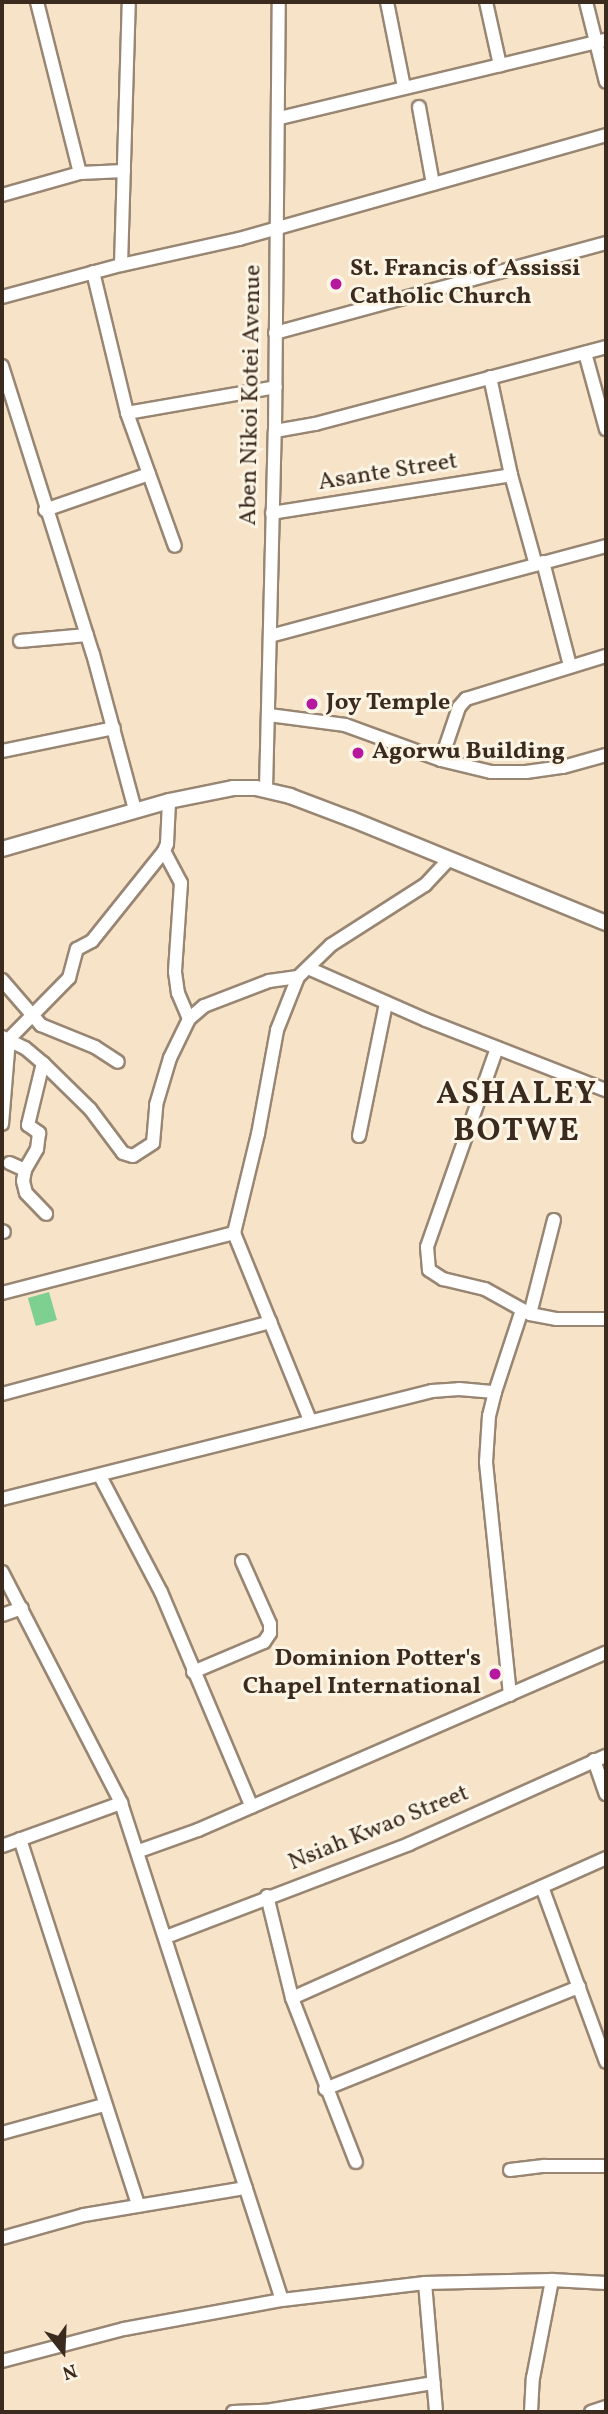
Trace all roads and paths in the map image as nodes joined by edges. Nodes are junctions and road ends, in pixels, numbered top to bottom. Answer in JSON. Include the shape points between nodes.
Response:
{"nodes":[{"id":1,"x":37,"y":2,"type":"edge"},
{"id":2,"x":129,"y":2,"type":"edge"},
{"id":3,"x":279,"y":2,"type":"edge"},
{"id":4,"x":387,"y":2,"type":"edge"},
{"id":5,"x":486,"y":2,"type":"edge"},
{"id":6,"x":586,"y":2,"type":"edge"},
{"id":7,"x":601,"y":41,"type":"edge"},
{"id":8,"x":500,"y":65,"type":"junction"},
{"id":9,"x":606,"y":82,"type":"edge"},
{"id":10,"x":404,"y":87,"type":"junction"},
{"id":11,"x":419,"y":107,"type":"dead end"},
{"id":12,"x":280,"y":118,"type":"junction"},
{"id":13,"x":606,"y":135,"type":"edge"},
{"id":14,"x":124,"y":171,"type":"junction"},
{"id":15,"x":80,"y":173,"type":"junction"},
{"id":16,"x":433,"y":184,"type":"junction"},
{"id":17,"x":2,"y":195,"type":"edge"},
{"id":18,"x":276,"y":228,"type":"junction"},
{"id":19,"x":606,"y":243,"type":"edge"},
{"id":20,"x":121,"y":265,"type":"junction"},
{"id":21,"x":93,"y":272,"type":"junction"},
{"id":22,"x":2,"y":297,"type":"edge"},
{"id":23,"x":275,"y":333,"type":"junction"},
{"id":24,"x":606,"y":347,"type":"edge"},
{"id":25,"x":585,"y":353,"type":"junction"},
{"id":26,"x":2,"y":366,"type":"edge"},
{"id":27,"x":490,"y":377,"type":"junction"},
{"id":28,"x":276,"y":387,"type":"junction"},
{"id":29,"x":7,"y":398,"type":"edge"},
{"id":30,"x":127,"y":414,"type":"junction"},
{"id":31,"x":606,"y":429,"type":"edge"},
{"id":32,"x":275,"y":431,"type":"junction"},
{"id":33,"x":149,"y":474,"type":"junction"},
{"id":34,"x":511,"y":475,"type":"junction"},
{"id":35,"x":45,"y":510,"type":"junction"},
{"id":36,"x":272,"y":513,"type":"junction"},
{"id":37,"x":175,"y":546,"type":"dead end"},
{"id":38,"x":606,"y":546,"type":"edge"},
{"id":39,"x":539,"y":564,"type":"junction"},
{"id":40,"x":87,"y":635,"type":"junction"},
{"id":41,"x":270,"y":636,"type":"junction"},
{"id":42,"x":20,"y":641,"type":"dead end"},
{"id":43,"x":606,"y":656,"type":"edge"},
{"id":44,"x":570,"y":666,"type":"junction"},
{"id":45,"x":269,"y":715,"type":"junction"},
{"id":46,"x":114,"y":729,"type":"junction"},
{"id":47,"x":2,"y":751,"type":"edge"},
{"id":48,"x":606,"y":755,"type":"edge"},
{"id":49,"x":441,"y":760,"type":"junction"},
{"id":50,"x":266,"y":789,"type":"junction"},
{"id":51,"x":169,"y":801,"type":"junction"},
{"id":52,"x":135,"y":810,"type":"junction"},
{"id":53,"x":2,"y":849,"type":"edge"},
{"id":54,"x":164,"y":851,"type":"junction"},
{"id":55,"x":449,"y":860,"type":"junction"},
{"id":56,"x":606,"y":923,"type":"edge"},
{"id":57,"x":303,"y":972,"type":"junction"},
{"id":58,"x":2,"y":980,"type":"edge"},
{"id":59,"x":386,"y":1003,"type":"junction"},
{"id":60,"x":31,"y":1014,"type":"junction"},
{"id":61,"x":189,"y":1019,"type":"junction"},
{"id":62,"x":5,"y":1038,"type":"edge"},
{"id":63,"x":497,"y":1048,"type":"junction"},
{"id":64,"x":118,"y":1062,"type":"dead end"},
{"id":65,"x":43,"y":1063,"type":"junction"},
{"id":66,"x":606,"y":1090,"type":"edge"},
{"id":67,"x":3,"y":1122,"type":"edge"},
{"id":68,"x":28,"y":1125,"type":"junction"},
{"id":69,"x":359,"y":1136,"type":"dead end"},
{"id":70,"x":9,"y":1163,"type":"dead end"},
{"id":71,"x":25,"y":1170,"type":"junction"},
{"id":72,"x":46,"y":1214,"type":"dead end"},
{"id":73,"x":554,"y":1220,"type":"dead end"},
{"id":74,"x":234,"y":1233,"type":"junction"},
{"id":75,"x":2,"y":1293,"type":"edge"},
{"id":76,"x":526,"y":1312,"type":"junction"},
{"id":77,"x":606,"y":1319,"type":"edge"},
{"id":78,"x":270,"y":1322,"type":"junction"},
{"id":79,"x":495,"y":1392,"type":"junction"},
{"id":80,"x":2,"y":1394,"type":"edge"},
{"id":81,"x":310,"y":1420,"type":"junction"},
{"id":82,"x":100,"y":1476,"type":"junction"},
{"id":83,"x":2,"y":1499,"type":"edge"},
{"id":84,"x":242,"y":1561,"type":"dead end"},
{"id":85,"x":2,"y":1572,"type":"edge"},
{"id":86,"x":22,"y":1608,"type":"junction"},
{"id":87,"x":2,"y":1615,"type":"edge"},
{"id":88,"x":606,"y":1653,"type":"edge"},
{"id":89,"x":193,"y":1672,"type":"junction"},
{"id":90,"x":510,"y":1695,"type":"junction"},
{"id":91,"x":600,"y":1758,"type":"edge"},
{"id":92,"x":606,"y":1794,"type":"edge"},
{"id":93,"x":121,"y":1803,"type":"junction"},
{"id":94,"x":251,"y":1807,"type":"junction"},
{"id":95,"x":20,"y":1839,"type":"junction"},
{"id":96,"x":2,"y":1846,"type":"edge"},
{"id":97,"x":139,"y":1851,"type":"junction"},
{"id":98,"x":606,"y":1858,"type":"edge"},
{"id":99,"x":541,"y":1887,"type":"junction"},
{"id":100,"x":267,"y":1896,"type":"junction"},
{"id":101,"x":166,"y":1937,"type":"junction"},
{"id":102,"x":579,"y":1987,"type":"junction"},
{"id":103,"x":292,"y":1998,"type":"junction"},
{"id":104,"x":606,"y":2062,"type":"edge"},
{"id":105,"x":325,"y":2089,"type":"junction"},
{"id":106,"x":104,"y":2105,"type":"junction"},
{"id":107,"x":2,"y":2133,"type":"edge"},
{"id":108,"x":356,"y":2162,"type":"dead end"},
{"id":109,"x":606,"y":2166,"type":"edge"},
{"id":110,"x":510,"y":2170,"type":"dead end"},
{"id":111,"x":246,"y":2188,"type":"junction"},
{"id":112,"x":138,"y":2205,"type":"junction"},
{"id":113,"x":2,"y":2238,"type":"edge"},
{"id":114,"x":552,"y":2280,"type":"junction"},
{"id":115,"x":425,"y":2283,"type":"junction"},
{"id":116,"x":606,"y":2283,"type":"edge"},
{"id":117,"x":282,"y":2300,"type":"junction"},
{"id":118,"x":2,"y":2361,"type":"edge"},
{"id":119,"x":433,"y":2383,"type":"junction"},
{"id":120,"x":606,"y":2407,"type":"edge"},
{"id":121,"x":236,"y":2412,"type":"edge"},
{"id":122,"x":436,"y":2412,"type":"edge"},
{"id":123,"x":531,"y":2412,"type":"edge"},
{"id":124,"x":591,"y":2412,"type":"edge"}],
"edges":[{"from":1,"to":15,"type":"street"},
{"from":2,"to":14,"type":"street"},
{"from":3,"to":12,"type":"street","name":"Aben Nikoi Kotei Avenue"},
{"from":4,"to":10,"type":"street"},
{"from":5,"to":8,"type":"street"},
{"from":6,"to":7,"type":"street"},
{"from":7,"to":8,"type":"street"},
{"from":7,"to":9,"type":"street"},
{"from":8,"to":10,"type":"street"},
{"from":10,"to":12,"type":"street"},
{"from":11,"to":16,"type":"street"},
{"from":12,"to":18,"type":"street","name":"Aben Nikoi Kotei Avenue"},
{"from":13,"to":16,"type":"street"},
{"from":14,"to":15,"type":"street"},
{"from":14,"to":20,"type":"street"},
{"from":15,"to":17,"type":"street"},
{"from":16,"to":18,"type":"street"},
{"from":18,"to":20,"type":"street"},
{"from":18,"to":23,"type":"street","name":"Aben Nikoi Kotei Avenue"},
{"from":19,"to":23,"type":"street"},
{"from":20,"to":21,"type":"street"},
{"from":21,"to":22,"type":"street"},
{"from":21,"to":30,"type":"street"},
{"from":23,"to":28,"type":"street","name":"Aben Nikoi Kotei Avenue"},
{"from":24,"to":25,"type":"street"},
{"from":25,"to":27,"type":"street"},
{"from":25,"to":31,"type":"street"},
{"from":26,"to":29,"type":"street"},
{"from":27,"to":32,"type":"street"},
{"from":27,"to":34,"type":"street"},
{"from":28,"to":30,"type":"street"},
{"from":28,"to":32,"type":"street","name":"Aben Nikoi Kotei Avenue"},
{"from":29,"to":35,"type":"street"},
{"from":30,"to":33,"type":"street"},
{"from":32,"to":36,"type":"street","name":"Aben Nikoi Kotei Avenue"},
{"from":33,"to":35,"type":"street"},
{"from":33,"to":37,"type":"street"},
{"from":34,"to":36,"type":"street","name":"Asante Street"},
{"from":34,"to":39,"type":"street"},
{"from":35,"to":40,"type":"street"},
{"from":36,"to":41,"type":"street","name":"Aben Nikoi Kotei Avenue"},
{"from":38,"to":39,"type":"street"},
{"from":39,"to":41,"type":"street"},
{"from":39,"to":44,"type":"street"},
{"from":40,"to":42,"type":"street"},
{"from":40,"to":46,"type":"street"},
{"from":41,"to":45,"type":"street","name":"Aben Nikoi Kotei Avenue"},
{"from":43,"to":44,"type":"street"},
{"from":44,"to":49,"type":"street","via":[[466,699]]},
{"from":45,"to":49,"type":"street","via":[[345,725]]},
{"from":45,"to":50,"type":"street","name":"Aben Nikoi Kotei Avenue"},
{"from":46,"to":47,"type":"street"},
{"from":46,"to":52,"type":"street"},
{"from":48,"to":49,"type":"street","via":[[563,768],[526,772],[491,772]]},
{"from":50,"to":51,"type":"main road","via":[[233,788]]},
{"from":50,"to":55,"type":"main road"},
{"from":51,"to":52,"type":"main road"},
{"from":51,"to":54,"type":"street"},
{"from":52,"to":53,"type":"main road"},
{"from":54,"to":60,"type":"street","via":[[92,941],[77,949],[69,978]]},
{"from":54,"to":61,"type":"street","via":[[181,883],[175,972]]},
{"from":55,"to":56,"type":"main road"},
{"from":55,"to":57,"type":"street","via":[[425,885],[331,945]]},
{"from":57,"to":59,"type":"street"},
{"from":57,"to":61,"type":"street","via":[[204,1006]]},
{"from":57,"to":74,"type":"street","via":[[277,1030]]},
{"from":58,"to":60,"type":"street"},
{"from":59,"to":63,"type":"street"},
{"from":59,"to":69,"type":"street"},
{"from":60,"to":62,"type":"street"},
{"from":60,"to":64,"type":"street","via":[[41,1025],[95,1047]]},
{"from":61,"to":65,"type":"street","via":[[170,1058],[156,1105],[153,1143],[134,1156],[123,1153],[90,1109]]},
{"from":62,"to":65,"type":"street"},
{"from":62,"to":67,"type":"street"},
{"from":63,"to":66,"type":"street"},
{"from":63,"to":76,"type":"street","via":[[426,1259],[429,1270],[443,1279],[485,1289]]},
{"from":65,"to":68,"type":"street"},
{"from":67,"to":68,"type":"street"},
{"from":68,"to":71,"type":"street","via":[[39,1133],[37,1149]]},
{"from":70,"to":71,"type":"street"},
{"from":71,"to":72,"type":"street","via":[[26,1193]]},
{"from":73,"to":76,"type":"street"},
{"from":74,"to":75,"type":"street"},
{"from":74,"to":78,"type":"street"},
{"from":76,"to":77,"type":"street","via":[[556,1320]]},
{"from":76,"to":79,"type":"street"},
{"from":78,"to":80,"type":"street"},
{"from":78,"to":81,"type":"street"},
{"from":79,"to":81,"type":"street","via":[[432,1391]]},
{"from":79,"to":90,"type":"street","via":[[486,1462]]},
{"from":81,"to":82,"type":"street"},
{"from":82,"to":83,"type":"street"},
{"from":82,"to":89,"type":"street","via":[[161,1592]]},
{"from":84,"to":89,"type":"street","via":[[270,1633],[264,1642]]},
{"from":85,"to":86,"type":"street"},
{"from":86,"to":87,"type":"street"},
{"from":86,"to":93,"type":"street"},
{"from":88,"to":90,"type":"street"},
{"from":89,"to":94,"type":"street"},
{"from":90,"to":94,"type":"street"},
{"from":91,"to":92,"type":"street"},
{"from":91,"to":100,"type":"street","name":"Nsiah Kwao Street","via":[[409,1843]]},
{"from":93,"to":95,"type":"street"},
{"from":93,"to":97,"type":"street"},
{"from":94,"to":97,"type":"street"},
{"from":95,"to":96,"type":"street"},
{"from":95,"to":106,"type":"street"},
{"from":97,"to":101,"type":"street"},
{"from":98,"to":99,"type":"street"},
{"from":99,"to":102,"type":"street"},
{"from":99,"to":103,"type":"street"},
{"from":100,"to":101,"type":"street","name":"Nsiah Kwao Street"},
{"from":100,"to":103,"type":"street"},
{"from":101,"to":111,"type":"street"},
{"from":102,"to":104,"type":"street"},
{"from":102,"to":105,"type":"street"},
{"from":103,"to":105,"type":"street"},
{"from":105,"to":108,"type":"street"},
{"from":106,"to":107,"type":"street"},
{"from":106,"to":112,"type":"street"},
{"from":109,"to":110,"type":"street"},
{"from":111,"to":112,"type":"street"},
{"from":111,"to":117,"type":"street"},
{"from":112,"to":113,"type":"street"},
{"from":114,"to":115,"type":"street"},
{"from":114,"to":116,"type":"street"},
{"from":114,"to":123,"type":"street"},
{"from":115,"to":117,"type":"street"},
{"from":115,"to":119,"type":"street"},
{"from":117,"to":118,"type":"street","via":[[124,2329]]},
{"from":119,"to":121,"type":"street"},
{"from":119,"to":122,"type":"street"},
{"from":120,"to":124,"type":"street"}]}
